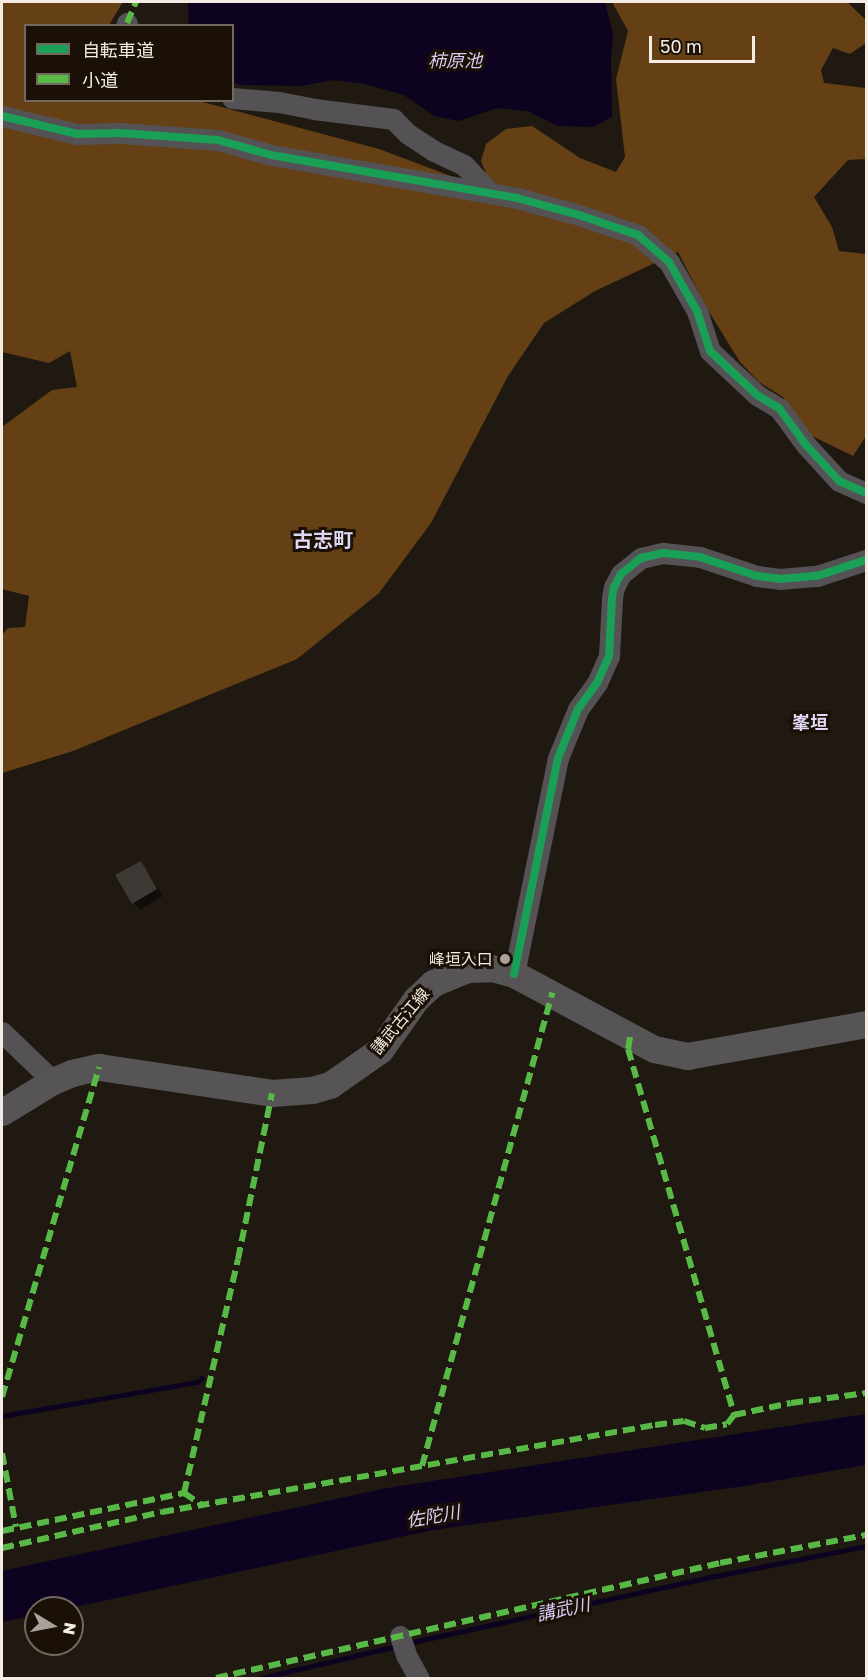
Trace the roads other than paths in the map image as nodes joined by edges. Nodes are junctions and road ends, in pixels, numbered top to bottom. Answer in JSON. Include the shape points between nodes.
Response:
{"nodes":[{"id":1,"x":234,"y":98,"type":"edge"},
{"id":2,"x":2,"y":116,"type":"edge"},
{"id":3,"x":490,"y":193,"type":"junction"},
{"id":4,"x":867,"y":493,"type":"edge"},
{"id":5,"x":867,"y":560,"type":"edge"},
{"id":6,"x":514,"y":974,"type":"junction"},
{"id":7,"x":867,"y":1024,"type":"edge"},
{"id":8,"x":2,"y":1032,"type":"edge"},
{"id":9,"x":54,"y":1081,"type":"junction"},
{"id":10,"x":2,"y":1112,"type":"edge"},
{"id":11,"x":402,"y":1644,"type":"dead end"},
{"id":12,"x":419,"y":1678,"type":"edge"}],
"edges":[{"from":1,"to":3,"type":"street","via":[[393,119],[408,134],[464,165]]},
{"from":2,"to":3,"type":"street","via":[[76,134],[218,140],[271,155]]},
{"from":3,"to":4,"type":"street","via":[[579,215],[638,235],[669,262],[697,311],[710,351],[757,395],[779,408],[839,481]]},
{"from":5,"to":6,"type":"street","via":[[817,576],[780,579],[757,576],[700,557],[663,553],[641,558],[621,574],[612,598],[609,656],[597,683],[578,709],[558,758]]},
{"from":6,"to":7,"type":"main road","name":"講武古江線","via":[[654,1049],[687,1056]]},
{"from":6,"to":9,"type":"main road","name":"講武古江線","via":[[492,968],[468,969],[433,983],[416,999],[380,1050],[341,1080],[312,1090],[272,1093],[99,1067]]},
{"from":8,"to":9,"type":"street"},
{"from":9,"to":10,"type":"main road","name":"講武古江線"},
{"from":11,"to":12,"type":"street"}]}
